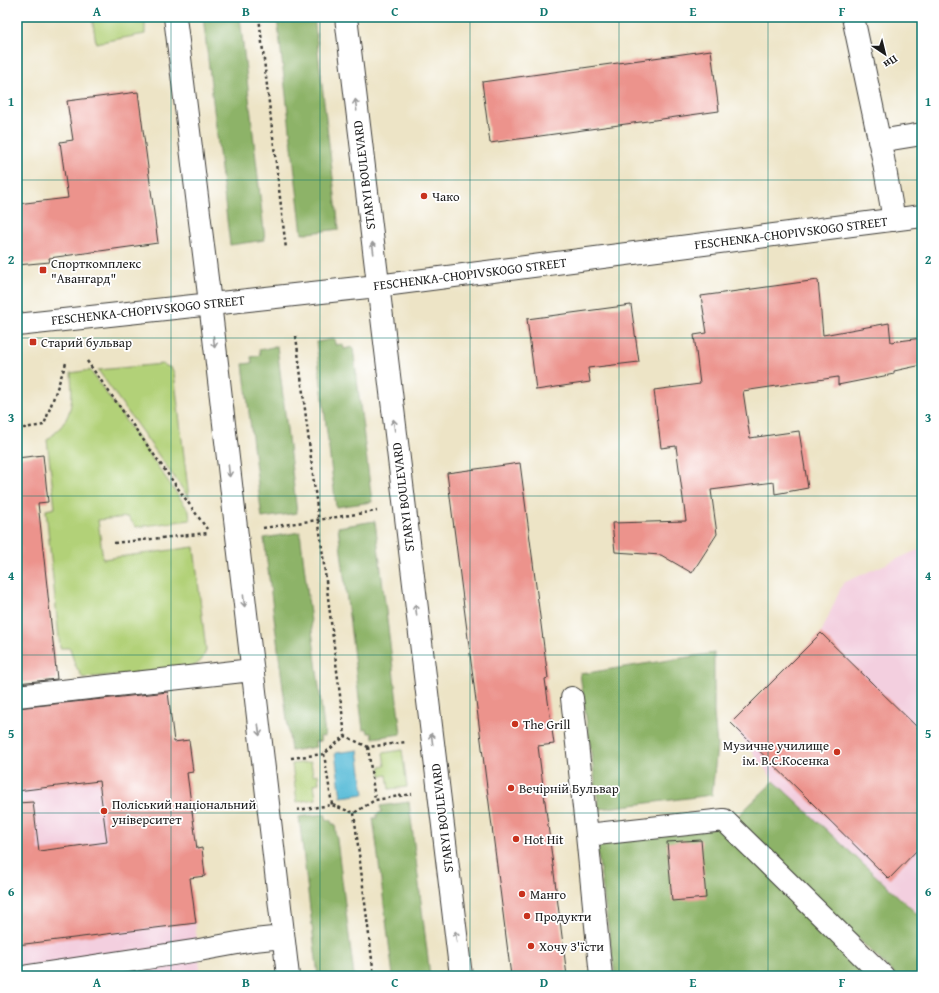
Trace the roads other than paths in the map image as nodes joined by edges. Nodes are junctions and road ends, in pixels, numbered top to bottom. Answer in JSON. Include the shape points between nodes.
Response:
{"nodes":[{"id":1,"x":175,"y":17,"type":"edge"},
{"id":2,"x":346,"y":17,"type":"edge"},
{"id":3,"x":853,"y":17,"type":"edge"},
{"id":4,"x":922,"y":134,"type":"edge"},
{"id":5,"x":879,"y":141,"type":"junction"},
{"id":6,"x":922,"y":216,"type":"edge"},
{"id":7,"x":894,"y":220,"type":"junction"},
{"id":8,"x":377,"y":286,"type":"junction"},
{"id":9,"x":210,"y":303,"type":"junction"},
{"id":10,"x":17,"y":325,"type":"edge"},
{"id":11,"x":252,"y":670,"type":"junction"},
{"id":12,"x":17,"y":696,"type":"edge"},
{"id":13,"x":572,"y":698,"type":"dead end"},
{"id":14,"x":587,"y":835,"type":"junction"},
{"id":15,"x":283,"y":937,"type":"junction"},
{"id":16,"x":28,"y":976,"type":"edge"},
{"id":17,"x":288,"y":976,"type":"edge"},
{"id":18,"x":461,"y":976,"type":"edge"},
{"id":19,"x":601,"y":976,"type":"edge"},
{"id":20,"x":883,"y":976,"type":"edge"}],
"edges":[{"from":1,"to":9,"type":"street"},
{"from":8,"to":2,"type":"street","name":"STARYI BOULEVARD","one_way":true},
{"from":3,"to":5,"type":"street"},
{"from":4,"to":5,"type":"street"},
{"from":5,"to":7,"type":"street"},
{"from":6,"to":7,"type":"street","name":"FESCHENKA-CHOPIVSKOGO STREET"},
{"from":7,"to":8,"type":"street","name":"FESCHENKA-CHOPIVSKOGO STREET"},
{"from":8,"to":9,"type":"street","name":"FESCHENKA-CHOPIVSKOGO STREET"},
{"from":18,"to":8,"type":"street","name":"STARYI BOULEVARD","one_way":true},
{"from":9,"to":10,"type":"street","name":"FESCHENKA-CHOPIVSKOGO STREET"},
{"from":9,"to":11,"type":"street","one_way":true},
{"from":11,"to":12,"type":"street"},
{"from":11,"to":15,"type":"street","one_way":true},
{"from":13,"to":14,"type":"street"},
{"from":14,"to":19,"type":"street"},
{"from":14,"to":20,"type":"street","via":[[724,820]]},
{"from":15,"to":16,"type":"street"},
{"from":15,"to":17,"type":"street"}]}
